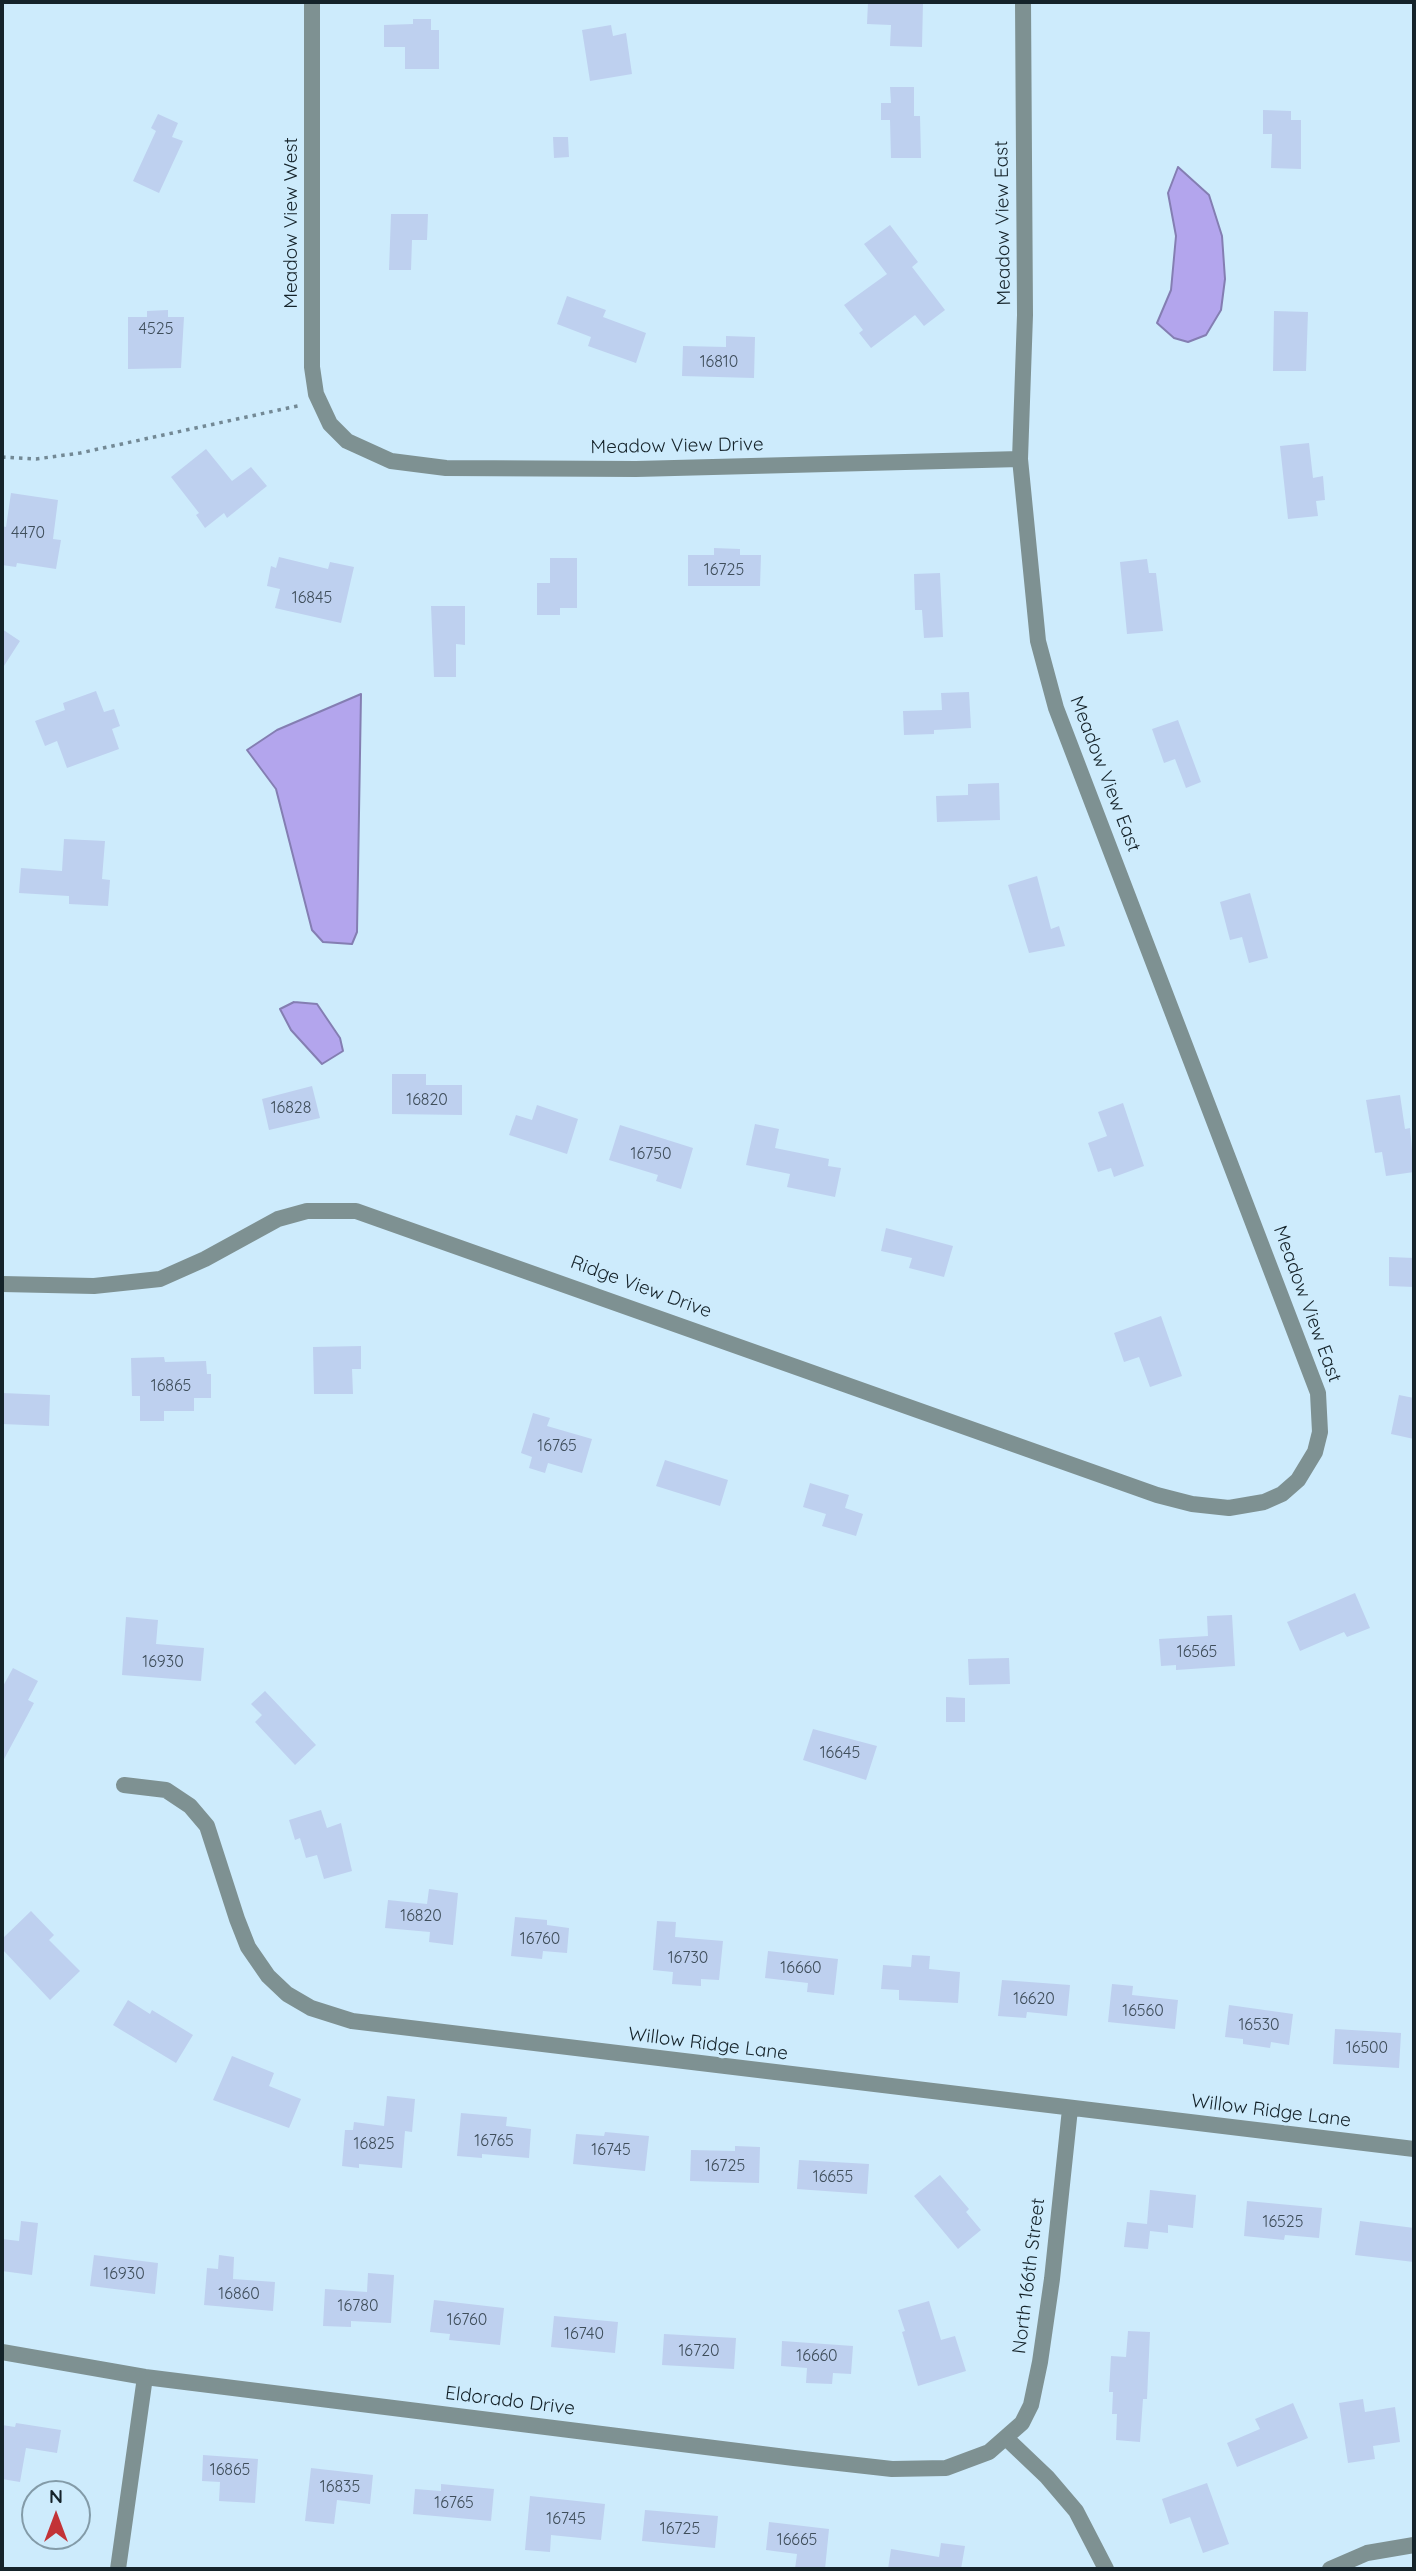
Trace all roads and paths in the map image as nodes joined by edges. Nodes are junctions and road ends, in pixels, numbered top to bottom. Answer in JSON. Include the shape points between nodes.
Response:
{"nodes":[{"id":1,"x":312,"y":2,"type":"edge"},
{"id":2,"x":1023,"y":2,"type":"edge"},
{"id":3,"x":320,"y":401,"type":"junction"},
{"id":4,"x":342,"y":436,"type":"joint"},
{"id":5,"x":2,"y":457,"type":"edge"},
{"id":6,"x":1020,"y":459,"type":"junction"},
{"id":7,"x":2,"y":1284,"type":"edge"},
{"id":8,"x":1264,"y":1502,"type":"joint"},
{"id":9,"x":124,"y":1785,"type":"dead end"},
{"id":10,"x":1070,"y":2109,"type":"junction"},
{"id":11,"x":1414,"y":2149,"type":"edge"},
{"id":12,"x":2,"y":2352,"type":"edge"},
{"id":13,"x":145,"y":2377,"type":"junction"},
{"id":14,"x":1006,"y":2438,"type":"junction"},
{"id":15,"x":1414,"y":2545,"type":"edge"},
{"id":16,"x":118,"y":2569,"type":"edge"},
{"id":17,"x":1106,"y":2569,"type":"edge"},
{"id":18,"x":1330,"y":2569,"type":"edge"}],
"edges":[{"from":1,"to":3,"type":"street","name":"Meadow View West","via":[[311,345]]},
{"from":2,"to":6,"type":"street","name":"Meadow View East","via":[[1025,316]]},
{"from":3,"to":4,"type":"street","name":"Meadow View West","via":[[330,424]]},
{"from":3,"to":5,"type":"path","via":[[80,453],[37,459]]},
{"from":4,"to":6,"type":"street","name":"Meadow View Drive","via":[[391,461],[446,468]]},
{"from":6,"to":8,"type":"street","name":"Meadow View East","via":[[1032,602],[1056,708],[1318,1392],[1320,1432],[1315,1452],[1298,1480]]},
{"from":7,"to":8,"type":"street","name":"Ridge View Drive","via":[[94,1286],[160,1279],[278,1220],[307,1211],[356,1210],[1157,1495],[1229,1508]]},
{"from":9,"to":10,"type":"street","name":"Willow Ridge Lane","via":[[166,1790],[190,1806],[207,1826],[248,1947],[268,1976],[311,2008],[392,2028]]},
{"from":10,"to":11,"type":"street","name":"Willow Ridge Lane"},
{"from":10,"to":14,"type":"street","name":"North 166th Street","via":[[1040,2362],[1031,2405],[1022,2423]]},
{"from":12,"to":13,"type":"street","name":"Eldorado Drive"},
{"from":13,"to":14,"type":"street","name":"Eldorado Drive","via":[[892,2469],[947,2468],[989,2452]]},
{"from":13,"to":16,"type":"street"},
{"from":14,"to":17,"type":"street","via":[[1076,2511]]},
{"from":15,"to":18,"type":"street","via":[[1367,2553]]}]}
